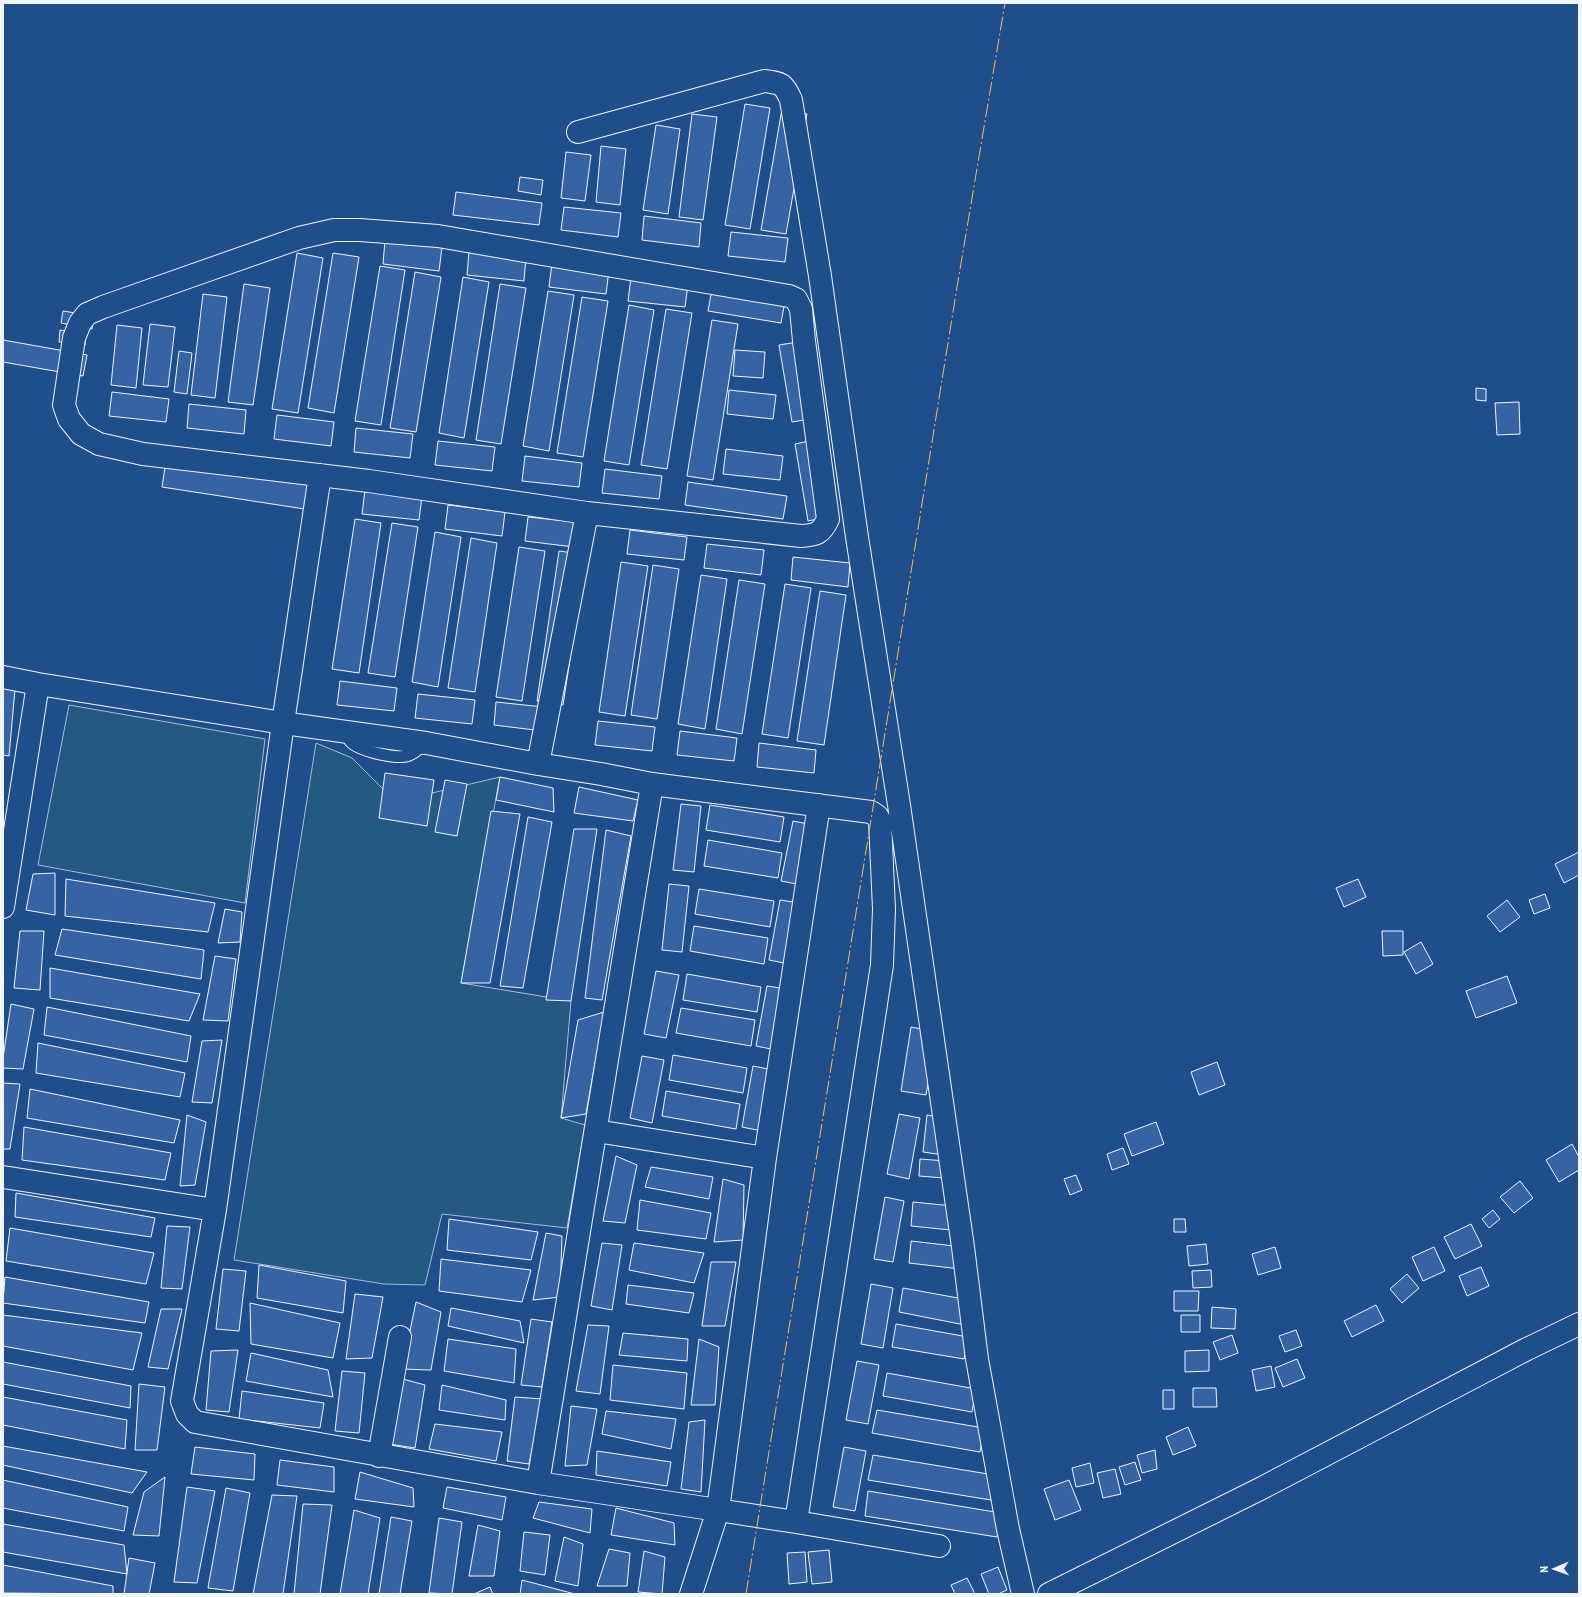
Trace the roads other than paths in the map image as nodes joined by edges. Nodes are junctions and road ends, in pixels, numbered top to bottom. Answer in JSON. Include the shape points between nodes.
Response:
{"nodes":[{"id":1,"x":578,"y":132,"type":"dead end"},
{"id":2,"x":320,"y":475,"type":"junction"},
{"id":3,"x":587,"y":513,"type":"junction"},
{"id":4,"x":3,"y":677,"type":"edge"},
{"id":5,"x":38,"y":684,"type":"junction"},
{"id":6,"x":283,"y":723,"type":"junction"},
{"id":7,"x":538,"y":764,"type":"junction"},
{"id":8,"x":652,"y":784,"type":"junction"},
{"id":9,"x":819,"y":805,"type":"junction"},
{"id":10,"x":3,"y":907,"type":"edge"},
{"id":11,"x":596,"y":1131,"type":"junction"},
{"id":12,"x":765,"y":1158,"type":"junction"},
{"id":13,"x":3,"y":1177,"type":"edge"},
{"id":14,"x":216,"y":1210,"type":"junction"},
{"id":15,"x":1579,"y":1324,"type":"edge"},
{"id":16,"x":400,"y":1337,"type":"dead end"},
{"id":17,"x":379,"y":1456,"type":"junction"},
{"id":18,"x":538,"y":1483,"type":"junction"},
{"id":19,"x":718,"y":1510,"type":"junction"},
{"id":20,"x":796,"y":1522,"type":"junction"},
{"id":21,"x":939,"y":1546,"type":"dead end"},
{"id":22,"x":692,"y":1594,"type":"edge"},
{"id":23,"x":1022,"y":1594,"type":"edge"},
{"id":24,"x":1049,"y":1594,"type":"edge"}],
"edges":[{"from":1,"to":23,"type":"street","via":[[764,81],[778,82],[785,87],[791,100],[820,276],[899,805],[977,1359]]},
{"from":2,"to":3,"type":"street"},
{"from":2,"to":3,"type":"street","via":[[143,454],[100,444],[81,434],[69,419],[64,405],[74,338],[80,323],[87,314],[103,307],[299,238],[334,230],[438,236],[796,299],[801,310],[828,519],[823,530],[814,535],[801,536]]},
{"from":2,"to":6,"type":"street"},
{"from":3,"to":7,"type":"street"},
{"from":4,"to":5,"type":"street"},
{"from":5,"to":6,"type":"street"},
{"from":5,"to":10,"type":"street"},
{"from":6,"to":7,"type":"street","via":[[426,743]]},
{"from":6,"to":14,"type":"street"},
{"from":7,"to":8,"type":"street"},
{"from":8,"to":9,"type":"street"},
{"from":8,"to":11,"type":"street"},
{"from":9,"to":12,"type":"street"},
{"from":9,"to":20,"type":"street","via":[[871,812],[877,816],[880,821],[884,909],[882,965]]},
{"from":11,"to":12,"type":"street"},
{"from":11,"to":18,"type":"street"},
{"from":12,"to":19,"type":"street"},
{"from":13,"to":14,"type":"street"},
{"from":14,"to":17,"type":"street","via":[[182,1401],[187,1414],[195,1422]]},
{"from":15,"to":24,"type":"street"},
{"from":16,"to":17,"type":"street"},
{"from":17,"to":18,"type":"street"},
{"from":18,"to":19,"type":"street"},
{"from":19,"to":20,"type":"street"},
{"from":19,"to":22,"type":"street"},
{"from":20,"to":21,"type":"street"}]}
